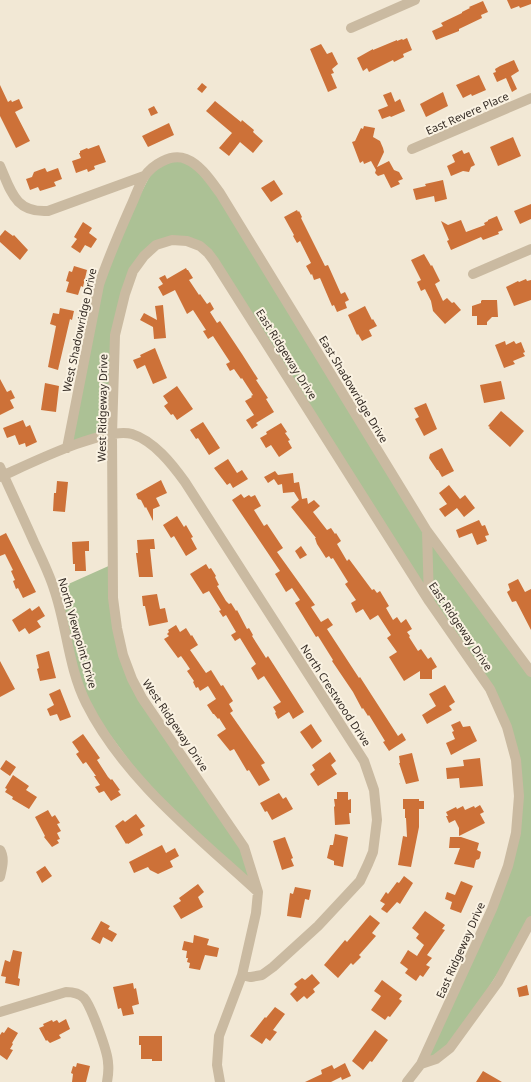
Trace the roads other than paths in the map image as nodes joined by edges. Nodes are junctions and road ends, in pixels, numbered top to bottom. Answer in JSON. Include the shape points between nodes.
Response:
{"nodes":[{"id":1,"x":415,"y":0,"type":"edge"},
{"id":2,"x":351,"y":28,"type":"dead end"},
{"id":3,"x":531,"y":98,"type":"edge"},
{"id":4,"x":412,"y":150,"type":"dead end"},
{"id":5,"x":0,"y":166,"type":"edge"},
{"id":6,"x":144,"y":176,"type":"junction"},
{"id":7,"x":172,"y":240,"type":"joint"},
{"id":8,"x":531,"y":248,"type":"edge"},
{"id":9,"x":473,"y":274,"type":"dead end"},
{"id":10,"x":112,"y":434,"type":"junction"},
{"id":11,"x":67,"y":448,"type":"junction"},
{"id":12,"x":1,"y":474,"type":"edge"},
{"id":13,"x":427,"y":531,"type":"junction"},
{"id":14,"x":429,"y":601,"type":"junction"},
{"id":15,"x":531,"y":672,"type":"edge"},
{"id":16,"x":0,"y":850,"type":"edge"},
{"id":17,"x":0,"y":877,"type":"edge"},
{"id":18,"x":258,"y":892,"type":"junction"},
{"id":19,"x":531,"y":921,"type":"edge"},
{"id":20,"x":242,"y":975,"type":"junction"},
{"id":21,"x":0,"y":1012,"type":"edge"},
{"id":22,"x":421,"y":1064,"type":"junction"},
{"id":23,"x":107,"y":1082,"type":"edge"},
{"id":24,"x":220,"y":1082,"type":"edge"},
{"id":25,"x":407,"y":1082,"type":"edge"}],
"edges":[{"from":1,"to":2,"type":"street"},
{"from":3,"to":4,"type":"street","name":"East Revere Place"},
{"from":5,"to":6,"type":"street","via":[[18,202],[26,209],[36,212],[48,211]]},
{"from":6,"to":11,"type":"street","name":"West Shadowridge Drive","via":[[99,284]]},
{"from":6,"to":13,"type":"street","name":"East Shadowridge Drive","via":[[169,158],[185,159],[197,166],[220,193]]},
{"from":7,"to":10,"type":"street","name":"West Ridgeway Drive","via":[[156,246],[144,256],[133,271],[125,294],[115,335]]},
{"from":7,"to":14,"type":"street","name":"East Ridgeway Drive","via":[[187,241],[200,246],[214,261]]},
{"from":8,"to":9,"type":"street"},
{"from":10,"to":11,"type":"street","name":"North Crestwood Drive"},
{"from":10,"to":18,"type":"street","name":"West Ridgeway Drive","via":[[113,598],[123,655],[142,698],[244,847]]},
{"from":10,"to":20,"type":"street","name":"North Crestwood Drive","via":[[130,434],[144,439],[179,473],[364,761],[374,790],[377,820],[373,852],[360,881],[318,926],[273,967],[262,975]]},
{"from":11,"to":12,"type":"street","name":"North Crestwood Drive"},
{"from":12,"to":18,"type":"street","name":"North Viewpoint Drive","via":[[49,574],[59,604],[75,674],[95,719],[120,755],[156,797]]},
{"from":13,"to":14,"type":"street"},
{"from":13,"to":15,"type":"street","name":"East Shadowridge Drive"},
{"from":14,"to":22,"type":"street","name":"East Ridgeway Drive","via":[[490,689],[507,727],[516,760],[519,796],[516,832],[508,866],[492,909]]},
{"from":16,"to":17,"type":"street","via":[[3,866]]},
{"from":18,"to":20,"type":"street","name":"West Ridgeway Drive","via":[[256,913]]},
{"from":19,"to":22,"type":"street","via":[[498,982],[450,1048],[436,1060]]},
{"from":20,"to":24,"type":"street","name":"West Ridgeway Drive","via":[[220,1036],[217,1065]]},
{"from":21,"to":23,"type":"street","via":[[66,992],[74,992],[84,998],[105,1049],[108,1063]]},
{"from":22,"to":25,"type":"street","name":"East Ridgeway Drive"}]}
